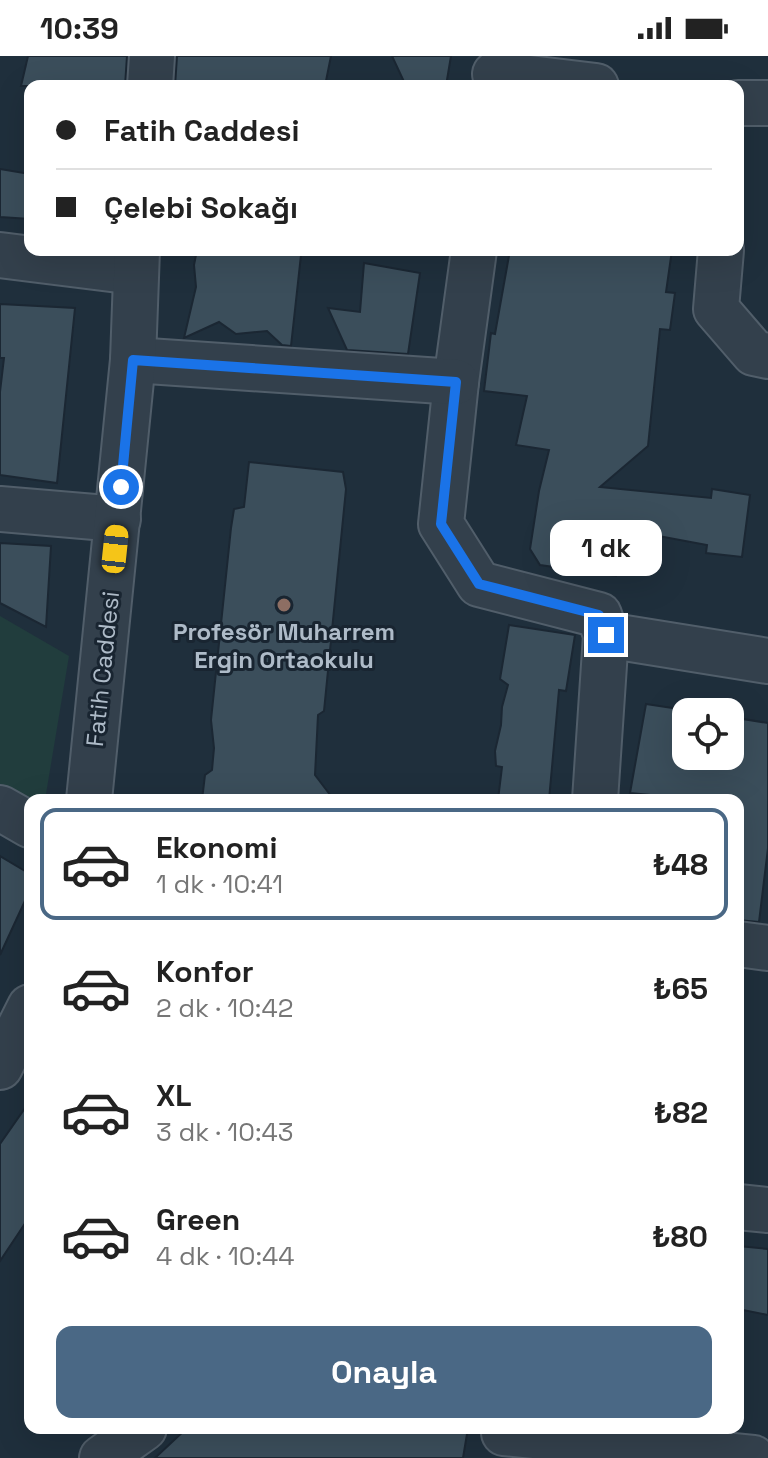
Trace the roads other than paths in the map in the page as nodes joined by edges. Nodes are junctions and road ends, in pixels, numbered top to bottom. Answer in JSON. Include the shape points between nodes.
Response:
{"nodes":[{"id":1,"x":152,"y":56,"type":"edge"},
{"id":2,"x":495,"y":72,"type":"edge"},
{"id":3,"x":150,"y":80,"type":"edge"},
{"id":4,"x":553,"y":80,"type":"edge"},
{"id":5,"x":744,"y":103,"type":"edge"},
{"id":6,"x":768,"y":103,"type":"edge"},
{"id":7,"x":0,"y":255,"type":"edge"},
{"id":8,"x":473,"y":256,"type":"edge"},
{"id":9,"x":720,"y":256,"type":"edge"},
{"id":10,"x":136,"y":261,"type":"edge"},
{"id":11,"x":768,"y":356,"type":"edge"},
{"id":12,"x":133,"y":360,"type":"junction"},
{"id":13,"x":456,"y":382,"type":"junction"},
{"id":14,"x":0,"y":509,"type":"edge"},
{"id":15,"x":118,"y":519,"type":"junction"},
{"id":16,"x":606,"y":635,"type":"junction"},
{"id":17,"x":768,"y":661,"type":"edge"},
{"id":18,"x":90,"y":794,"type":"edge"},
{"id":19,"x":595,"y":794,"type":"edge"},
{"id":20,"x":0,"y":808,"type":"edge"},
{"id":21,"x":24,"y":822,"type":"edge"},
{"id":22,"x":744,"y":945,"type":"edge"},
{"id":23,"x":768,"y":948,"type":"edge"},
{"id":24,"x":24,"y":1019,"type":"edge"},
{"id":25,"x":0,"y":1067,"type":"edge"},
{"id":26,"x":744,"y":1208,"type":"edge"},
{"id":27,"x":768,"y":1210,"type":"edge"},
{"id":28,"x":503,"y":1440,"type":"edge"},
{"id":29,"x":740,"y":1457,"type":"edge"}],
"edges":[{"from":1,"to":3,"type":"street"},
{"from":2,"to":4,"type":"street"},
{"from":5,"to":6,"type":"street"},
{"from":7,"to":10,"type":"street"},
{"from":8,"to":13,"type":"street"},
{"from":9,"to":11,"type":"street","via":[[716,309],[754,353]]},
{"from":10,"to":12,"type":"street","name":"Fatih Caddesi"},
{"from":12,"to":13,"type":"street"},
{"from":12,"to":15,"type":"street","name":"Fatih Caddesi"},
{"from":13,"to":16,"type":"street","via":[[441,524],[479,584],[599,615]]},
{"from":14,"to":15,"type":"street"},
{"from":15,"to":18,"type":"street","name":"Fatih Caddesi"},
{"from":16,"to":17,"type":"street"},
{"from":16,"to":19,"type":"street"},
{"from":20,"to":21,"type":"street"},
{"from":22,"to":23,"type":"street"},
{"from":24,"to":25,"type":"street"},
{"from":26,"to":27,"type":"street"},
{"from":28,"to":29,"type":"street"}]}
